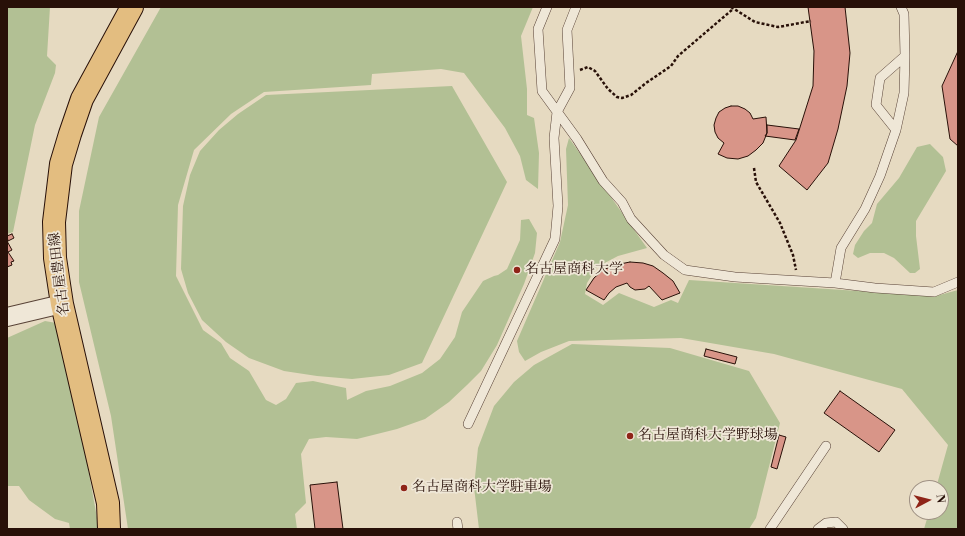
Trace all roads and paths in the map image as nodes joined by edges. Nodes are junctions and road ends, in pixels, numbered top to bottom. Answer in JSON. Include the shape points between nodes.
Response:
{"nodes":[{"id":1,"x":132,"y":7,"type":"edge"},
{"id":2,"x":547,"y":7,"type":"edge"},
{"id":3,"x":576,"y":7,"type":"edge"},
{"id":4,"x":901,"y":7,"type":"edge"},
{"id":5,"x":732,"y":8,"type":"edge"},
{"id":6,"x":811,"y":21,"type":"dead end"},
{"id":7,"x":905,"y":56,"type":"junction"},
{"id":8,"x":569,"y":73,"type":"junction"},
{"id":9,"x":557,"y":112,"type":"junction"},
{"id":10,"x":896,"y":130,"type":"junction"},
{"id":11,"x":754,"y":168,"type":"dead end"},
{"id":12,"x":797,"y":281,"type":"junction"},
{"id":13,"x":958,"y":282,"type":"edge"},
{"id":14,"x":835,"y":283,"type":"junction"},
{"id":15,"x":62,"y":304,"type":"junction"},
{"id":16,"x":7,"y":317,"type":"edge"},
{"id":17,"x":468,"y":424,"type":"dead end"},
{"id":18,"x":826,"y":446,"type":"dead end"},
{"id":19,"x":109,"y":529,"type":"edge"},
{"id":20,"x":770,"y":529,"type":"edge"},
{"id":21,"x":818,"y":529,"type":"edge"},
{"id":22,"x":843,"y":529,"type":"edge"}],
"edges":[{"from":1,"to":15,"type":"main road","name":"名古屋豊田線","via":[[82,99],[61,164],[54,222],[55,258]]},
{"from":2,"to":9,"type":"lane","via":[[538,29],[542,91]]},
{"from":3,"to":8,"type":"lane","via":[[567,30]]},
{"from":4,"to":7,"type":"lane","via":[[904,14]]},
{"from":5,"to":6,"type":"path","via":[[755,22],[778,27]]},
{"from":5,"to":8,"type":"path","via":[[678,56],[671,66],[631,95],[618,97],[608,89],[595,71],[588,67]]},
{"from":7,"to":10,"type":"lane","via":[[904,93]]},
{"from":7,"to":10,"type":"lane","via":[[880,78],[876,105]]},
{"from":8,"to":9,"type":"lane","via":[[570,88]]},
{"from":9,"to":12,"type":"lane","via":[[603,181],[622,202],[631,219],[664,255],[685,270],[735,277]]},
{"from":9,"to":17,"type":"lane","via":[[554,138],[558,206],[555,239]]},
{"from":10,"to":14,"type":"lane","via":[[865,209],[840,248]]},
{"from":11,"to":12,"type":"path","via":[[756,182],[780,223],[794,255]]},
{"from":12,"to":14,"type":"lane"},
{"from":13,"to":14,"type":"lane","via":[[934,292]]},
{"from":15,"to":16,"type":"street"},
{"from":15,"to":19,"type":"main road","name":"名古屋豊田線","via":[[108,503]]},
{"from":18,"to":20,"type":"lane"},
{"from":21,"to":22,"type":"lane","via":[[826,523],[836,522]]}]}
